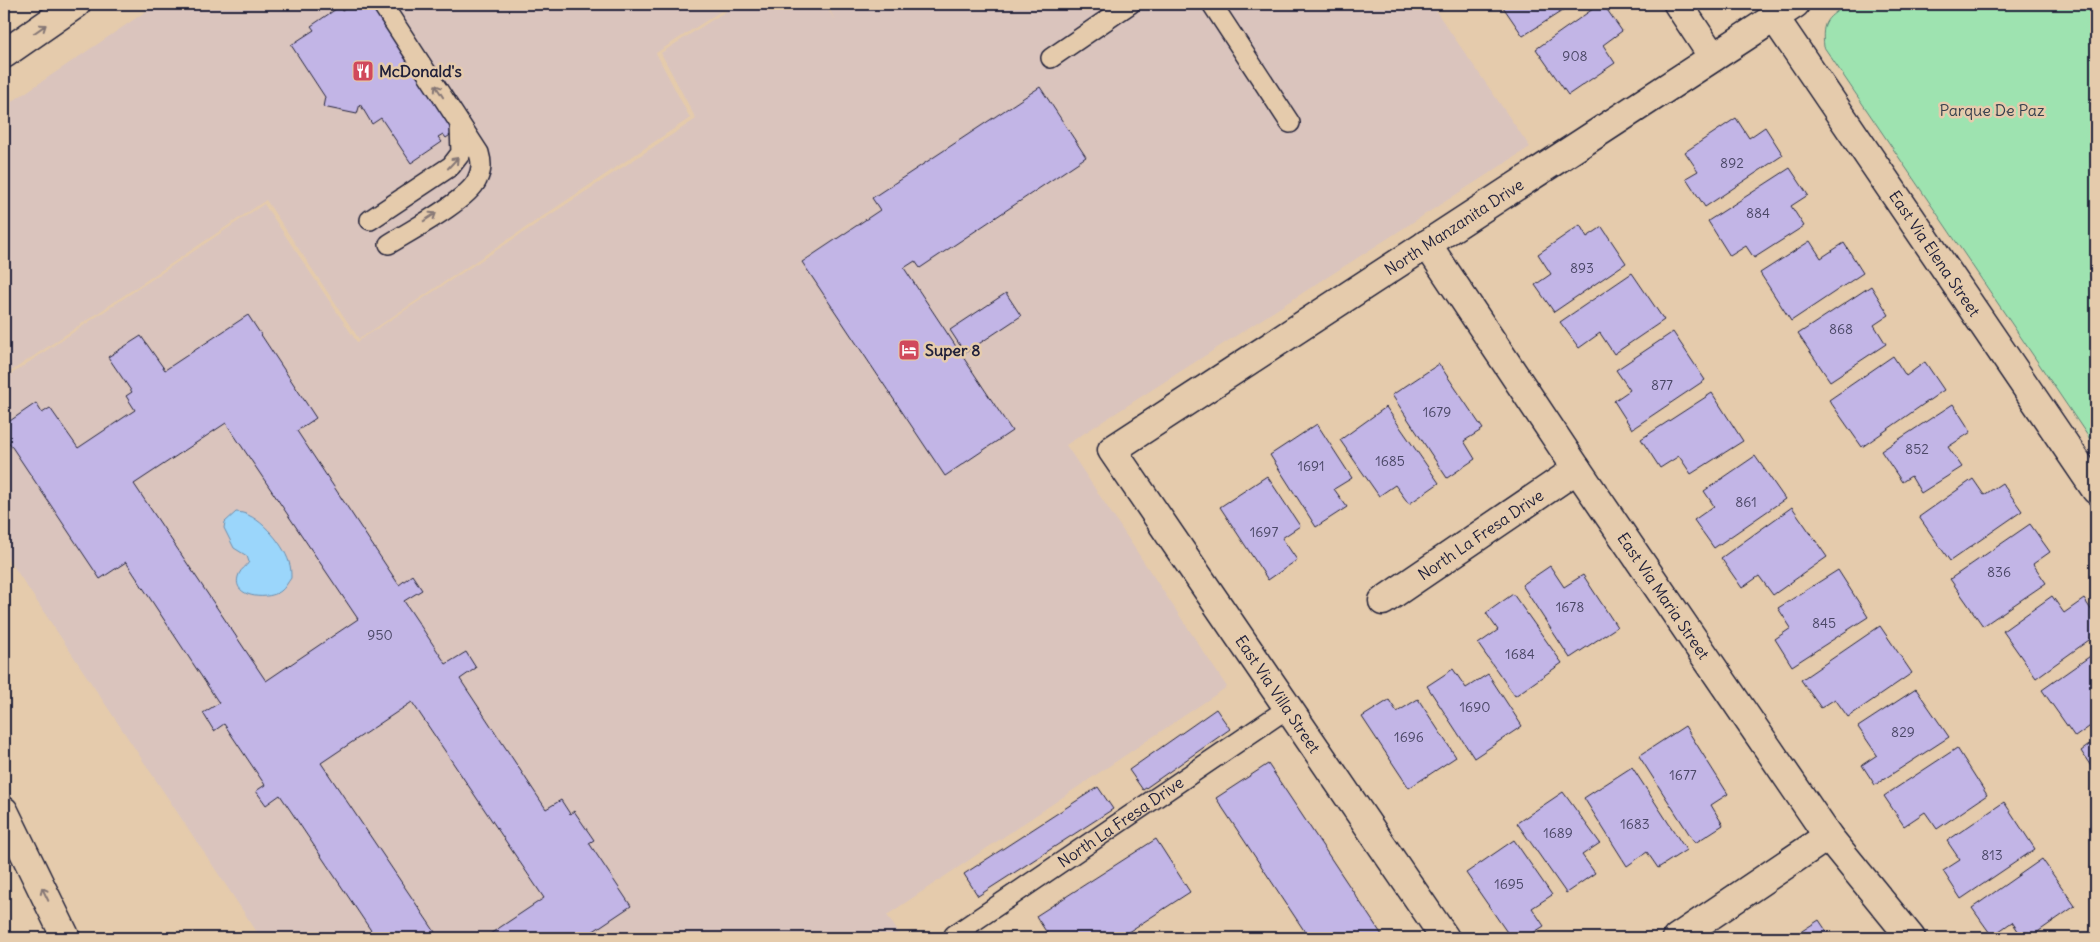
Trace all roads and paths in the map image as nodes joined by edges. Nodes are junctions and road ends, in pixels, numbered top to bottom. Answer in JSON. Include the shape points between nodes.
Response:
{"nodes":[{"id":1,"x":76,"y":4,"type":"edge"},
{"id":2,"x":382,"y":4,"type":"edge"},
{"id":3,"x":1130,"y":4,"type":"edge"},
{"id":4,"x":1212,"y":4,"type":"edge"},
{"id":5,"x":1678,"y":4,"type":"edge"},
{"id":6,"x":1784,"y":10,"type":"edge"},
{"id":7,"x":4,"y":54,"type":"edge"},
{"id":8,"x":1713,"y":57,"type":"junction"},
{"id":9,"x":1050,"y":58,"type":"dead end"},
{"id":10,"x":459,"y":122,"type":"junction"},
{"id":11,"x":1290,"y":123,"type":"dead end"},
{"id":12,"x":370,"y":220,"type":"dead end"},
{"id":13,"x":389,"y":244,"type":"dead end"},
{"id":14,"x":1427,"y":244,"type":"junction"},
{"id":15,"x":1112,"y":450,"type":"joint"},
{"id":16,"x":1577,"y":469,"type":"junction"},
{"id":17,"x":2096,"y":490,"type":"edge"},
{"id":18,"x":1383,"y":601,"type":"dead end"},
{"id":19,"x":1288,"y":708,"type":"junction"},
{"id":20,"x":4,"y":811,"type":"edge"},
{"id":21,"x":1828,"y":836,"type":"junction"},
{"id":22,"x":955,"y":937,"type":"edge"},
{"id":23,"x":66,"y":938,"type":"edge"},
{"id":24,"x":1445,"y":938,"type":"edge"},
{"id":25,"x":1677,"y":938,"type":"edge"},
{"id":26,"x":1910,"y":938,"type":"edge"}],
"edges":[{"from":7,"to":1,"type":"main road","one_way":true},
{"from":10,"to":2,"type":"lane","one_way":true},
{"from":3,"to":9,"type":"lane"},
{"from":4,"to":11,"type":"lane"},
{"from":5,"to":8,"type":"main road"},
{"from":6,"to":8,"type":"main road","name":"North Manzanita Drive"},
{"from":6,"to":17,"type":"main road","name":"East Via Elena Street"},
{"from":8,"to":14,"type":"main road","name":"North Manzanita Drive"},
{"from":12,"to":10,"type":"lane","one_way":true,"via":[[451,166],[461,153]]},
{"from":13,"to":10,"type":"lane","one_way":true,"via":[[465,195],[477,181],[482,165],[479,153]]},
{"from":14,"to":15,"type":"main road","name":"North Manzanita Drive"},
{"from":14,"to":16,"type":"main road","name":"East Via Maria Street"},
{"from":15,"to":19,"type":"main road","name":"East Via Villa Street"},
{"from":16,"to":18,"type":"main road","name":"North La Fresa Drive"},
{"from":16,"to":21,"type":"main road","name":"East Via Maria Street"},
{"from":19,"to":22,"type":"lane","name":"North La Fresa Drive"},
{"from":19,"to":24,"type":"main road","name":"East Via Villa Street"},
{"from":23,"to":20,"type":"main road","one_way":true},
{"from":21,"to":25,"type":"main road"},
{"from":21,"to":26,"type":"main road","name":"East Via Maria Street"}]}
